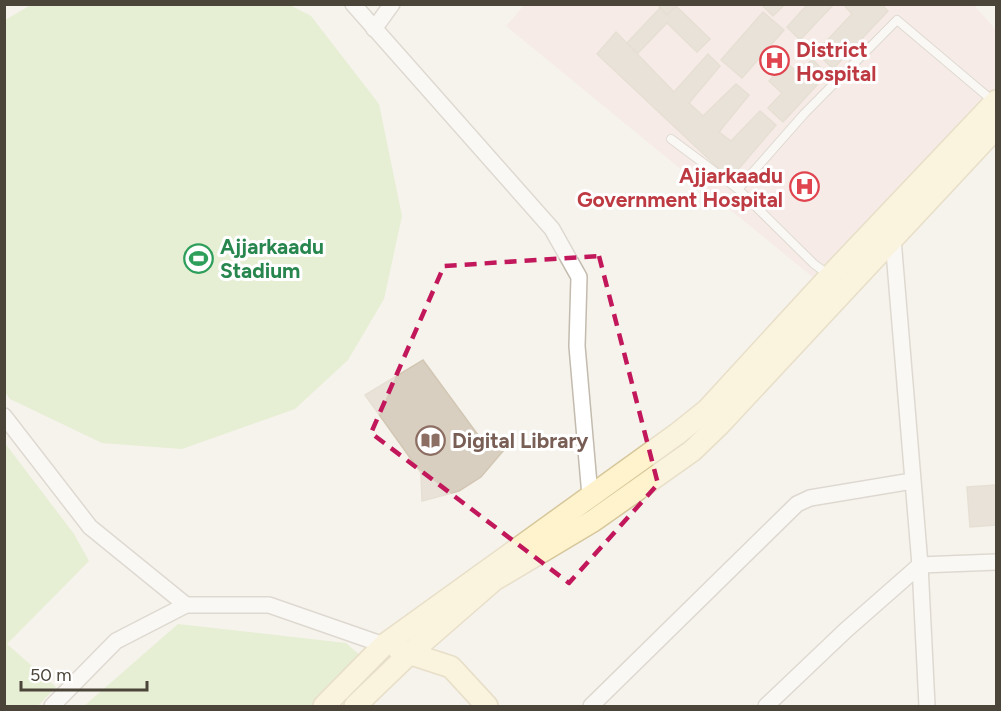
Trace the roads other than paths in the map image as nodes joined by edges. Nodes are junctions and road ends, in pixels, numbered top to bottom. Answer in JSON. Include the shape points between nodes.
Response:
{"nodes":[{"id":1,"x":353,"y":4,"type":"edge"},
{"id":2,"x":392,"y":4,"type":"edge"},
{"id":3,"x":374,"y":29,"type":"junction"},
{"id":4,"x":996,"y":101,"type":"edge"},
{"id":5,"x":996,"y":128,"type":"edge"},
{"id":6,"x":671,"y":138,"type":"dead end"},
{"id":7,"x":738,"y":189,"type":"junction"},
{"id":8,"x":887,"y":231,"type":"junction"},
{"id":9,"x":830,"y":276,"type":"junction"},
{"id":10,"x":4,"y":416,"type":"edge"},
{"id":11,"x":912,"y":481,"type":"junction"},
{"id":12,"x":590,"y":496,"type":"junction"},
{"id":13,"x":996,"y":562,"type":"edge"},
{"id":14,"x":920,"y":565,"type":"junction"},
{"id":15,"x":186,"y":605,"type":"junction"},
{"id":16,"x":384,"y":645,"type":"junction"},
{"id":17,"x":409,"y":654,"type":"junction"},
{"id":18,"x":52,"y":706,"type":"edge"},
{"id":19,"x":324,"y":706,"type":"edge"},
{"id":20,"x":355,"y":706,"type":"edge"},
{"id":21,"x":487,"y":706,"type":"edge"},
{"id":22,"x":591,"y":706,"type":"edge"},
{"id":23,"x":766,"y":706,"type":"edge"},
{"id":24,"x":927,"y":706,"type":"edge"}],
"edges":[{"from":1,"to":3,"type":"street"},
{"from":2,"to":3,"type":"street"},
{"from":3,"to":12,"type":"street","via":[[552,229],[579,277],[577,346]]},
{"from":4,"to":7,"type":"lane","via":[[897,21],[804,114]]},
{"from":4,"to":8,"type":"main road"},
{"from":5,"to":8,"type":"main road"},
{"from":6,"to":7,"type":"lane"},
{"from":7,"to":9,"type":"lane"},
{"from":8,"to":9,"type":"main road"},
{"from":8,"to":11,"type":"street"},
{"from":8,"to":17,"type":"main road","via":[[720,425],[692,451],[593,521],[494,580]]},
{"from":9,"to":12,"type":"main road","via":[[707,410]]},
{"from":10,"to":15,"type":"street","via":[[90,527]]},
{"from":11,"to":14,"type":"street"},
{"from":11,"to":22,"type":"street","via":[[810,498],[798,504]]},
{"from":12,"to":16,"type":"main road"},
{"from":13,"to":14,"type":"street"},
{"from":14,"to":23,"type":"street"},
{"from":14,"to":24,"type":"street"},
{"from":15,"to":16,"type":"street","via":[[269,605]]},
{"from":15,"to":18,"type":"street","via":[[117,641]]},
{"from":16,"to":17,"type":"main road"},
{"from":16,"to":19,"type":"main road"},
{"from":17,"to":20,"type":"main road"},
{"from":17,"to":21,"type":"main road","via":[[451,666]]}]}
